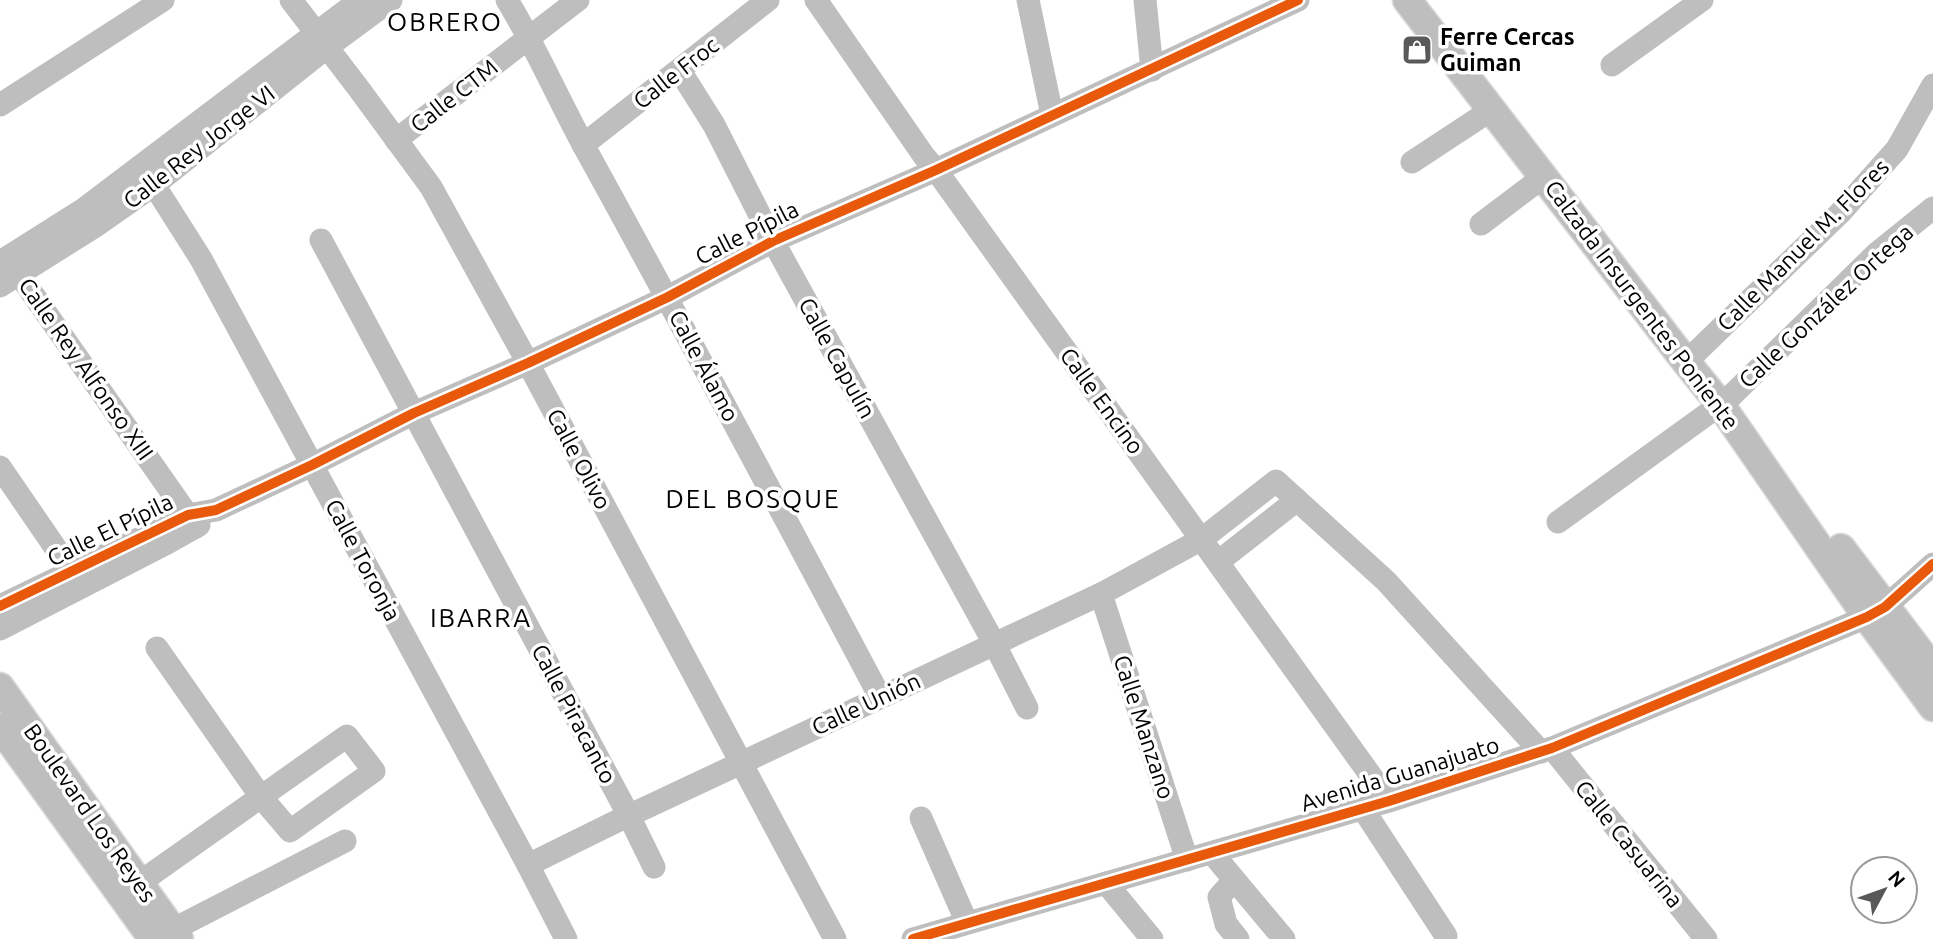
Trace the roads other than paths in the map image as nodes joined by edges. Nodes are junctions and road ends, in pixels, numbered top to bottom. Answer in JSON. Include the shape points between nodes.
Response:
{"nodes":[{"id":1,"x":163,"y":0,"type":"edge"},
{"id":2,"x":291,"y":0,"type":"edge"},
{"id":3,"x":360,"y":0,"type":"edge"},
{"id":4,"x":391,"y":0,"type":"edge"},
{"id":5,"x":507,"y":0,"type":"edge"},
{"id":6,"x":578,"y":0,"type":"edge"},
{"id":7,"x":768,"y":0,"type":"edge"},
{"id":8,"x":816,"y":0,"type":"edge"},
{"id":9,"x":1028,"y":0,"type":"edge"},
{"id":10,"x":1145,"y":0,"type":"edge"},
{"id":11,"x":1298,"y":0,"type":"edge"},
{"id":12,"x":1407,"y":0,"type":"edge"},
{"id":13,"x":1426,"y":0,"type":"edge"},
{"id":14,"x":1702,"y":0,"type":"edge"},
{"id":15,"x":1443,"y":34,"type":"junction"},
{"id":16,"x":529,"y":37,"type":"junction"},
{"id":17,"x":321,"y":41,"type":"junction"},
{"id":18,"x":1612,"y":65,"type":"dead end"},
{"id":19,"x":1152,"y":70,"type":"junction"},
{"id":20,"x":680,"y":71,"type":"junction"},
{"id":21,"x":1933,"y":85,"type":"edge"},
{"id":22,"x":0,"y":105,"type":"edge"},
{"id":23,"x":1491,"y":110,"type":"junction"},
{"id":24,"x":1052,"y":115,"type":"junction"},
{"id":25,"x":396,"y":140,"type":"junction"},
{"id":26,"x":583,"y":145,"type":"junction"},
{"id":27,"x":1412,"y":162,"type":"dead end"},
{"id":28,"x":936,"y":170,"type":"junction"},
{"id":29,"x":1544,"y":177,"type":"junction"},
{"id":30,"x":153,"y":185,"type":"junction"},
{"id":31,"x":1933,"y":208,"type":"edge"},
{"id":32,"x":1481,"y":224,"type":"dead end"},
{"id":33,"x":321,"y":240,"type":"dead end"},
{"id":34,"x":773,"y":241,"type":"junction"},
{"id":35,"x":5,"y":265,"type":"edge"},
{"id":36,"x":668,"y":298,"type":"junction"},
{"id":37,"x":1690,"y":357,"type":"junction"},
{"id":38,"x":528,"y":363,"type":"junction"},
{"id":39,"x":1724,"y":401,"type":"junction"},
{"id":40,"x":414,"y":414,"type":"junction"},
{"id":41,"x":312,"y":465,"type":"junction"},
{"id":42,"x":0,"y":467,"type":"edge"},
{"id":43,"x":1297,"y":500,"type":"junction"},
{"id":44,"x":216,"y":510,"type":"joint"},
{"id":45,"x":192,"y":521,"type":"junction"},
{"id":46,"x":1558,"y":522,"type":"dead end"},
{"id":47,"x":1202,"y":539,"type":"junction"},
{"id":48,"x":1218,"y":562,"type":"junction"},
{"id":49,"x":1933,"y":564,"type":"edge"},
{"id":50,"x":72,"y":572,"type":"junction"},
{"id":51,"x":1101,"y":594,"type":"junction"},
{"id":52,"x":0,"y":606,"type":"edge"},
{"id":53,"x":1876,"y":612,"type":"junction"},
{"id":54,"x":0,"y":628,"type":"edge"},
{"id":55,"x":995,"y":645,"type":"junction"},
{"id":56,"x":157,"y":648,"type":"dead end"},
{"id":57,"x":1933,"y":669,"type":"edge"},
{"id":58,"x":0,"y":687,"type":"edge"},
{"id":59,"x":880,"y":697,"type":"junction"},
{"id":60,"x":1933,"y":706,"type":"edge"},
{"id":61,"x":1027,"y":708,"type":"dead end"},
{"id":62,"x":0,"y":727,"type":"edge"},
{"id":63,"x":1547,"y":750,"type":"junction"},
{"id":64,"x":740,"y":763,"type":"junction"},
{"id":65,"x":261,"y":796,"type":"junction"},
{"id":66,"x":1389,"y":801,"type":"junction"},
{"id":67,"x":1363,"y":809,"type":"junction"},
{"id":68,"x":629,"y":816,"type":"junction"},
{"id":69,"x":921,"y":818,"type":"dead end"},
{"id":70,"x":345,"y":841,"type":"dead end"},
{"id":71,"x":104,"y":851,"type":"junction"},
{"id":72,"x":1212,"y":853,"type":"junction"},
{"id":73,"x":1187,"y":860,"type":"junction"},
{"id":74,"x":528,"y":865,"type":"junction"},
{"id":75,"x":654,"y":867,"type":"dead end"},
{"id":76,"x":1234,"y":880,"type":"junction"},
{"id":77,"x":139,"y":883,"type":"junction"},
{"id":78,"x":1106,"y":883,"type":"junction"},
{"id":79,"x":967,"y":923,"type":"junction"},
{"id":80,"x":947,"y":934,"type":"edge"},
{"id":81,"x":168,"y":936,"type":"edge"},
{"id":82,"x":1446,"y":936,"type":"dead end"},
{"id":83,"x":566,"y":939,"type":"edge"},
{"id":84,"x":835,"y":939,"type":"edge"},
{"id":85,"x":913,"y":939,"type":"edge"},
{"id":86,"x":1152,"y":939,"type":"edge"},
{"id":87,"x":1238,"y":939,"type":"edge"},
{"id":88,"x":1284,"y":939,"type":"edge"},
{"id":89,"x":1706,"y":939,"type":"edge"}],
"edges":[{"from":1,"to":22,"type":"street"},
{"from":2,"to":17,"type":"street","name":"Calle Olivo"},
{"from":3,"to":17,"type":"street","name":"Calle Rey Jorge VI"},
{"from":4,"to":17,"type":"street","name":"Calle Rey Jorge VI"},
{"from":5,"to":16,"type":"street","name":"Calle Álamo"},
{"from":6,"to":16,"type":"street","name":"Calle CTM"},
{"from":7,"to":20,"type":"street","name":"Calle Froc"},
{"from":8,"to":28,"type":"street","name":"Calle Encino"},
{"from":9,"to":24,"type":"street"},
{"from":10,"to":19,"type":"street"},
{"from":11,"to":19,"type":"street","name":"Calle Pípila"},
{"from":12,"to":15,"type":"main road","name":"Calzada Insurgentes Poniente"},
{"from":13,"to":15,"type":"main road","name":"Calzada Insurgentes Poniente"},
{"from":14,"to":18,"type":"street"},
{"from":15,"to":23,"type":"main road","name":"Calzada Insurgentes Poniente"},
{"from":15,"to":37,"type":"main road","name":"Calzada Insurgentes Poniente"},
{"from":16,"to":25,"type":"street","name":"Calle CTM"},
{"from":16,"to":26,"type":"street","name":"Calle Álamo"},
{"from":17,"to":25,"type":"street","name":"Calle Olivo"},
{"from":17,"to":30,"type":"street","name":"Calle Rey Jorge VI"},
{"from":17,"to":35,"type":"street","name":"Calle Rey Jorge VI"},
{"from":19,"to":24,"type":"street","name":"Calle Pípila"},
{"from":20,"to":26,"type":"street","name":"Calle Froc"},
{"from":20,"to":34,"type":"street","name":"Calle Capulín","via":[[714,125]]},
{"from":21,"to":37,"type":"street","name":"Calle Manuel M. Flores","via":[[1897,149],[1840,213]]},
{"from":23,"to":27,"type":"street"},
{"from":23,"to":29,"type":"main road","name":"Calzada Insurgentes Poniente"},
{"from":24,"to":28,"type":"street","name":"Calle Pípila"},
{"from":25,"to":38,"type":"street","name":"Calle Olivo","via":[[431,187]]},
{"from":26,"to":36,"type":"street","name":"Calle Álamo"},
{"from":28,"to":34,"type":"street","name":"Calle Pípila"},
{"from":28,"to":47,"type":"street","name":"Calle Encino"},
{"from":29,"to":32,"type":"street"},
{"from":29,"to":37,"type":"main road","name":"Calzada Insurgentes Poniente"},
{"from":30,"to":35,"type":"street","name":"Calle Rey Jorge VI","via":[[94,227]]},
{"from":30,"to":41,"type":"street","name":"Calle Toronja","via":[[201,259]]},
{"from":31,"to":39,"type":"street","name":"Calle González Ortega","via":[[1876,254]]},
{"from":33,"to":40,"type":"street","name":"Calle Piracanto"},
{"from":34,"to":36,"type":"street","name":"Calle Pípila"},
{"from":34,"to":55,"type":"street","name":"Calle Capulín"},
{"from":35,"to":45,"type":"street","name":"Calle Rey Alfonso XIII"},
{"from":36,"to":38,"type":"street","name":"Calle Pípila"},
{"from":36,"to":59,"type":"street","name":"Calle Álamo"},
{"from":37,"to":39,"type":"main road","name":"Calzada Insurgentes Poniente"},
{"from":38,"to":40,"type":"street","name":"Calle Pípila"},
{"from":38,"to":64,"type":"street","name":"Calle Olivo"},
{"from":39,"to":46,"type":"street","name":"Calle González Ortega"},
{"from":39,"to":53,"type":"main road","name":"Calzada Insurgentes Poniente"},
{"from":40,"to":41,"type":"street","name":"Calle Pípila"},
{"from":40,"to":68,"type":"street","name":"Calle Piracanto"},
{"from":41,"to":44,"type":"street","name":"Calle Pípila"},
{"from":41,"to":74,"type":"street","name":"Calle Toronja"},
{"from":42,"to":50,"type":"street"},
{"from":43,"to":47,"type":"street","name":"Calle Unión","via":[[1276,481]]},
{"from":43,"to":48,"type":"street"},
{"from":43,"to":63,"type":"street","name":"Calle Casuarina","via":[[1387,581]]},
{"from":44,"to":45,"type":"street","name":"Calle El Pípila"},
{"from":45,"to":50,"type":"street","name":"Calle El Pípila"},
{"from":45,"to":54,"type":"street","name":"Calle El Pípila"},
{"from":47,"to":48,"type":"street","name":"Calle Encino"},
{"from":47,"to":51,"type":"street","name":"Calle Unión"},
{"from":48,"to":66,"type":"street","name":"Calle Encino"},
{"from":49,"to":53,"type":"street","name":"Avenida Guanajuato"},
{"from":50,"to":52,"type":"street","name":"Calle El Pípila"},
{"from":51,"to":55,"type":"street","name":"Calle Unión"},
{"from":51,"to":73,"type":"street","name":"Calle Manzano"},
{"from":53,"to":57,"type":"main road"},
{"from":53,"to":60,"type":"main road"},
{"from":53,"to":63,"type":"street","name":"Avenida Guanajuato"},
{"from":55,"to":59,"type":"street","name":"Calle Unión"},
{"from":55,"to":61,"type":"street","name":"Calle Capulín"},
{"from":56,"to":65,"type":"street"},
{"from":58,"to":71,"type":"main road","name":"Boulevard Los Reyes"},
{"from":59,"to":64,"type":"street","name":"Calle Unión"},
{"from":62,"to":71,"type":"main road","name":"Boulevard Los Reyes"},
{"from":63,"to":66,"type":"street","name":"Avenida Guanajuato"},
{"from":63,"to":89,"type":"street","name":"Calle Casuarina"},
{"from":64,"to":68,"type":"street","name":"Calle Unión"},
{"from":64,"to":84,"type":"street","name":"Calle Olivo"},
{"from":65,"to":65,"type":"street","via":[[290,831],[374,771],[346,736]]},
{"from":65,"to":77,"type":"street"},
{"from":66,"to":67,"type":"street","name":"Avenida Guanajuato"},
{"from":67,"to":72,"type":"street","name":"Avenida Guanajuato"},
{"from":67,"to":82,"type":"street"},
{"from":68,"to":74,"type":"street","name":"Calle Unión"},
{"from":68,"to":75,"type":"street","name":"Calle Piracanto"},
{"from":69,"to":79,"type":"street"},
{"from":70,"to":81,"type":"street"},
{"from":71,"to":77,"type":"main road","name":"Boulevard Los Reyes"},
{"from":71,"to":81,"type":"main road","name":"Boulevard Los Reyes"},
{"from":72,"to":73,"type":"street","name":"Avenida Guanajuato"},
{"from":72,"to":76,"type":"street"},
{"from":73,"to":78,"type":"street","name":"Avenida Guanajuato"},
{"from":74,"to":83,"type":"street","name":"Calle Toronja"},
{"from":76,"to":87,"type":"street","via":[[1219,897],[1226,925]]},
{"from":76,"to":88,"type":"street"},
{"from":77,"to":81,"type":"main road","name":"Boulevard Los Reyes"},
{"from":78,"to":79,"type":"street","name":"Avenida Guanajuato"},
{"from":78,"to":86,"type":"street"},
{"from":79,"to":80,"type":"street","name":"Avenida Guanajuato"},
{"from":80,"to":85,"type":"street","name":"Avenida Guanajuato"}]}
